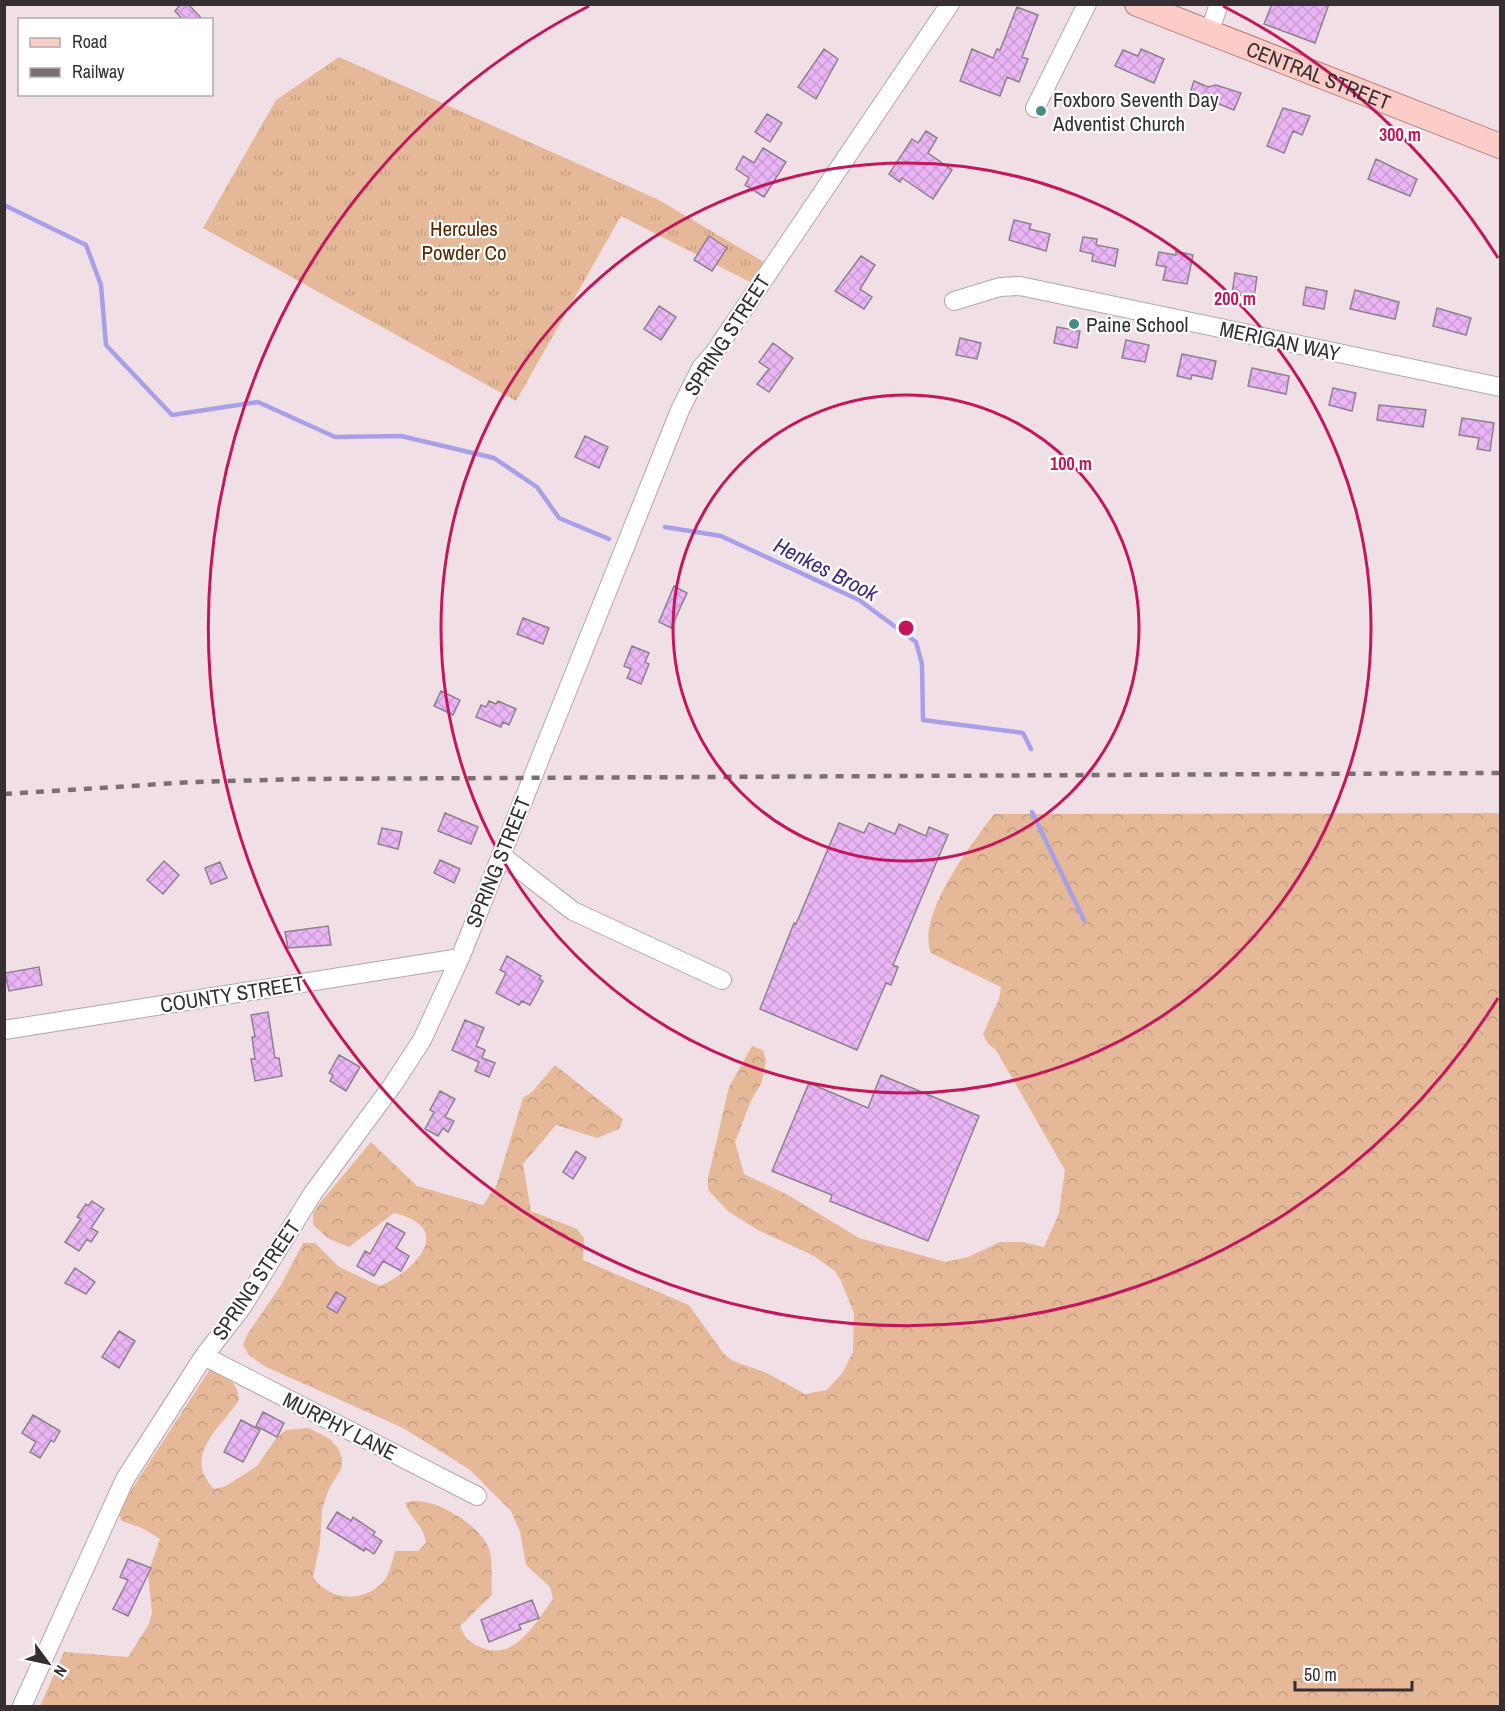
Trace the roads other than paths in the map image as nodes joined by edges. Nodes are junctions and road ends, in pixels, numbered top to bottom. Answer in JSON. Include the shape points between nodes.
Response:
{"nodes":[{"id":1,"x":950,"y":4,"type":"edge"},
{"id":2,"x":1087,"y":4,"type":"edge"},
{"id":3,"x":1137,"y":4,"type":"edge"},
{"id":4,"x":1219,"y":4,"type":"edge"},
{"id":5,"x":1209,"y":33,"type":"junction"},
{"id":6,"x":1035,"y":108,"type":"dead end"},
{"id":7,"x":1500,"y":146,"type":"edge"},
{"id":8,"x":954,"y":301,"type":"dead end"},
{"id":9,"x":1500,"y":387,"type":"edge"},
{"id":10,"x":501,"y":855,"type":"junction"},
{"id":11,"x":460,"y":957,"type":"junction"},
{"id":12,"x":722,"y":980,"type":"dead end"},
{"id":13,"x":4,"y":1030,"type":"edge"},
{"id":14,"x":204,"y":1356,"type":"junction"},
{"id":15,"x":477,"y":1496,"type":"dead end"},
{"id":16,"x":22,"y":1707,"type":"edge"}],
"edges":[{"from":1,"to":10,"type":"street","name":"SPRING STREET","via":[[701,368],[680,410]]},
{"from":2,"to":6,"type":"street"},
{"from":3,"to":5,"type":"main road","name":"CENTRAL STREET"},
{"from":4,"to":5,"type":"street"},
{"from":5,"to":7,"type":"main road","name":"CENTRAL STREET"},
{"from":8,"to":9,"type":"street","name":"MERIGAN WAY","via":[[1000,287],[1020,286]]},
{"from":10,"to":11,"type":"street","name":"SPRING STREET"},
{"from":10,"to":12,"type":"street","via":[[573,911]]},
{"from":11,"to":13,"type":"street","name":"COUNTY STREET"},
{"from":11,"to":14,"type":"street","name":"SPRING STREET","via":[[422,1040],[313,1193],[242,1307]]},
{"from":14,"to":15,"type":"street","name":"MURPHY LANE"},
{"from":14,"to":16,"type":"street","name":"SPRING STREET","via":[[125,1479]]}]}
